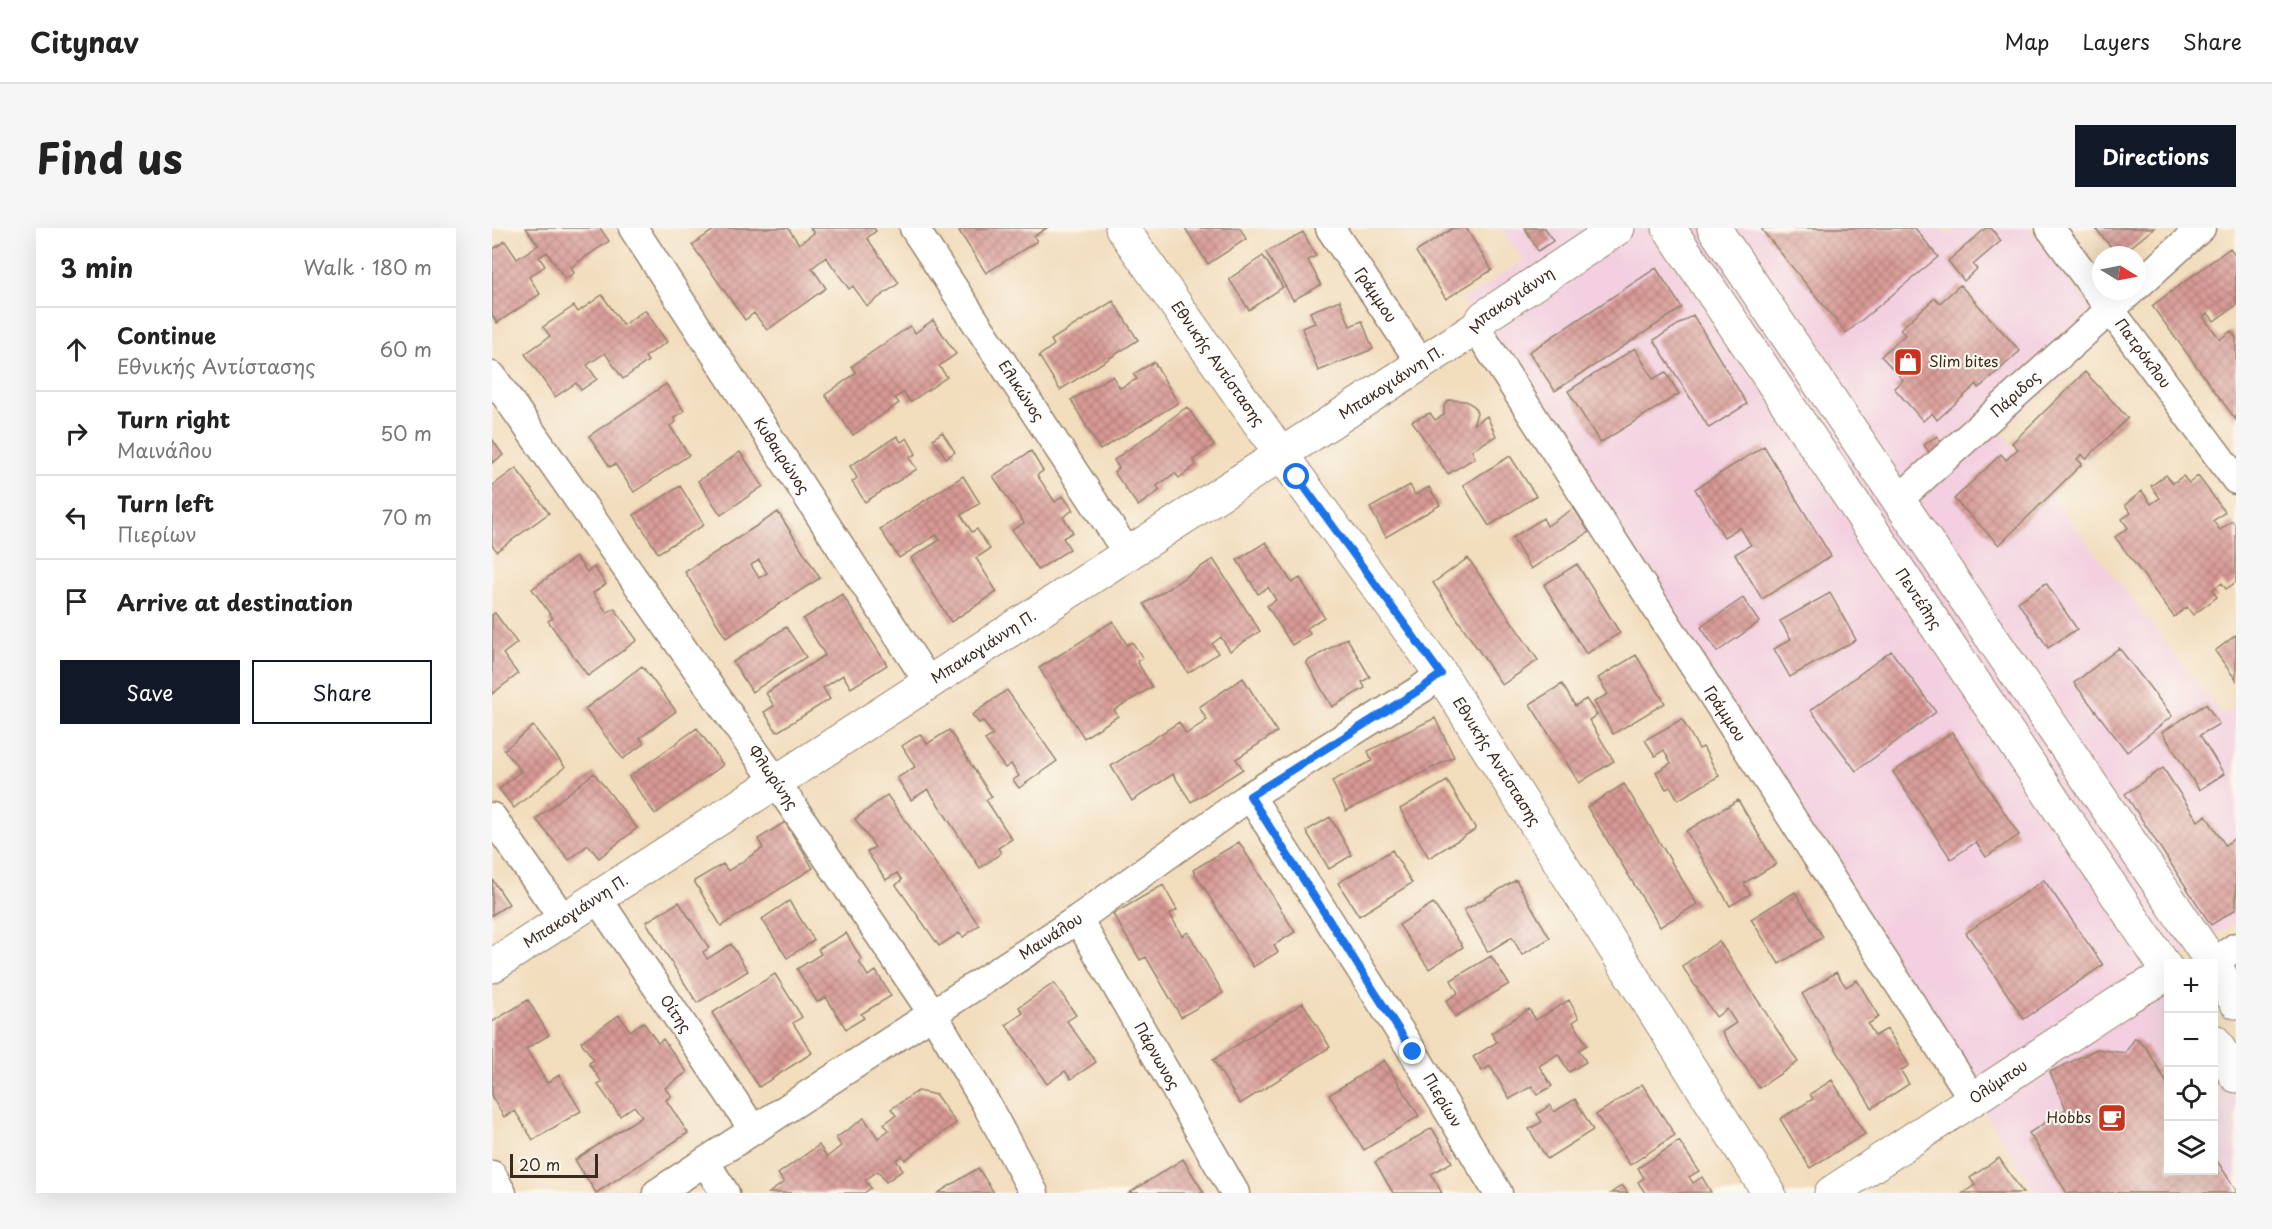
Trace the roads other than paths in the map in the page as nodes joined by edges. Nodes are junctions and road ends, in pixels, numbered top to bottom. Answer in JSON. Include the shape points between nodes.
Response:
{"nodes":[{"id":1,"x":633,"y":228,"type":"edge"},
{"id":2,"x":914,"y":228,"type":"edge"},
{"id":3,"x":1122,"y":228,"type":"edge"},
{"id":4,"x":1330,"y":228,"type":"edge"},
{"id":5,"x":1618,"y":228,"type":"edge"},
{"id":6,"x":1638,"y":228,"type":"edge"},
{"id":7,"x":1669,"y":228,"type":"edge"},
{"id":8,"x":1714,"y":228,"type":"edge"},
{"id":9,"x":2050,"y":228,"type":"edge"},
{"id":10,"x":2200,"y":228,"type":"edge"},
{"id":11,"x":2092,"y":271,"type":"edge"},
{"id":12,"x":2146,"y":278,"type":"edge"},
{"id":13,"x":2121,"y":300,"type":"edge"},
{"id":14,"x":1476,"y":328,"type":"junction"},
{"id":15,"x":1420,"y":363,"type":"junction"},
{"id":16,"x":492,"y":376,"type":"edge"},
{"id":17,"x":1281,"y":454,"type":"junction"},
{"id":18,"x":2236,"y":480,"type":"edge"},
{"id":19,"x":1898,"y":500,"type":"junction"},
{"id":20,"x":1128,"y":554,"type":"junction"},
{"id":21,"x":1441,"y":674,"type":"junction"},
{"id":22,"x":929,"y":683,"type":"junction"},
{"id":23,"x":776,"y":782,"type":"junction"},
{"id":24,"x":1250,"y":796,"type":"junction"},
{"id":25,"x":492,"y":817,"type":"edge"},
{"id":26,"x":597,"y":898,"type":"junction"},
{"id":27,"x":1078,"y":919,"type":"junction"},
{"id":28,"x":564,"y":920,"type":"junction"},
{"id":29,"x":2216,"y":959,"type":"edge"},
{"id":30,"x":2218,"y":962,"type":"edge"},
{"id":31,"x":2164,"y":965,"type":"edge"},
{"id":32,"x":492,"y":966,"type":"edge"},
{"id":33,"x":2164,"y":975,"type":"edge"},
{"id":34,"x":2236,"y":1002,"type":"edge"},
{"id":35,"x":933,"y":1014,"type":"junction"},
{"id":36,"x":2218,"y":1047,"type":"edge"},
{"id":37,"x":2236,"y":1076,"type":"edge"},
{"id":38,"x":1974,"y":1099,"type":"junction"},
{"id":39,"x":753,"y":1129,"type":"junction"},
{"id":40,"x":705,"y":1162,"type":"junction"},
{"id":41,"x":492,"y":1174,"type":"edge"},
{"id":42,"x":502,"y":1193,"type":"edge"},
{"id":43,"x":657,"y":1193,"type":"edge"},
{"id":44,"x":725,"y":1193,"type":"edge"},
{"id":45,"x":1034,"y":1193,"type":"edge"},
{"id":46,"x":1235,"y":1193,"type":"edge"},
{"id":47,"x":1498,"y":1193,"type":"edge"},
{"id":48,"x":1769,"y":1193,"type":"edge"},
{"id":49,"x":1831,"y":1193,"type":"edge"}],
"edges":[{"from":1,"to":22,"type":"street","name":"Κυθαιρώνος"},
{"from":2,"to":20,"type":"street","name":"Ελικώνος"},
{"from":3,"to":17,"type":"street","name":"Εθνικής Αντίστασης"},
{"from":4,"to":15,"type":"street","name":"Γράμμου"},
{"from":5,"to":14,"type":"street","name":"Μπακογιάννη","via":[[1484,317]]},
{"from":6,"to":14,"type":"street","name":"Μπακογιάννη","via":[[1489,326]]},
{"from":7,"to":31,"type":"street","name":"Πεντέλης"},
{"from":8,"to":19,"type":"street"},
{"from":9,"to":11,"type":"street","name":"Πατρόκλου"},
{"from":10,"to":12,"type":"street"},
{"from":13,"to":18,"type":"street","name":"Πατρόκλου"},
{"from":13,"to":19,"type":"street","name":"Πάριδος"},
{"from":14,"to":15,"type":"street","name":"Μπακογιάννη Π."},
{"from":14,"to":38,"type":"street","name":"Γράμμου"},
{"from":15,"to":17,"type":"street","name":"Μπακογιάννη Π."},
{"from":16,"to":23,"type":"street","name":"Φλωρίνης"},
{"from":17,"to":20,"type":"street","name":"Μπακογιάννη Π."},
{"from":17,"to":21,"type":"street","name":"Εθνικής Αντίστασης"},
{"from":19,"to":29,"type":"street"},
{"from":20,"to":22,"type":"street","name":"Μπακογιάννη Π."},
{"from":21,"to":24,"type":"street","name":"Μαινάλου"},
{"from":21,"to":48,"type":"street","name":"Εθνικής Αντίστασης"},
{"from":22,"to":23,"type":"street","name":"Μπακογιάννη Π."},
{"from":23,"to":26,"type":"street","name":"Μπακογιάννη Π."},
{"from":23,"to":35,"type":"street","name":"Φλωρίνης"},
{"from":24,"to":27,"type":"street","name":"Μαινάλου"},
{"from":24,"to":47,"type":"street","name":"Πιερίων"},
{"from":25,"to":28,"type":"street"},
{"from":26,"to":28,"type":"street","name":"Μπακογιάννη Π."},
{"from":26,"to":39,"type":"street","name":"Οίτης"},
{"from":27,"to":35,"type":"street","name":"Μαινάλου"},
{"from":27,"to":46,"type":"street","name":"Πάρνωνος"},
{"from":28,"to":32,"type":"street","name":"Μπακογιάννη Π."},
{"from":30,"to":34,"type":"street"},
{"from":33,"to":38,"type":"street","name":"Ολύμπου"},
{"from":35,"to":39,"type":"street","name":"Μαινάλου"},
{"from":35,"to":45,"type":"street","name":"Φλωρίνης"},
{"from":36,"to":37,"type":"street"},
{"from":38,"to":49,"type":"street","name":"Ολύμπου"},
{"from":39,"to":40,"type":"street","name":"Μαινάλου"},
{"from":40,"to":43,"type":"street","name":"Μαινάλου"},
{"from":40,"to":44,"type":"street"},
{"from":41,"to":42,"type":"street"}]}
